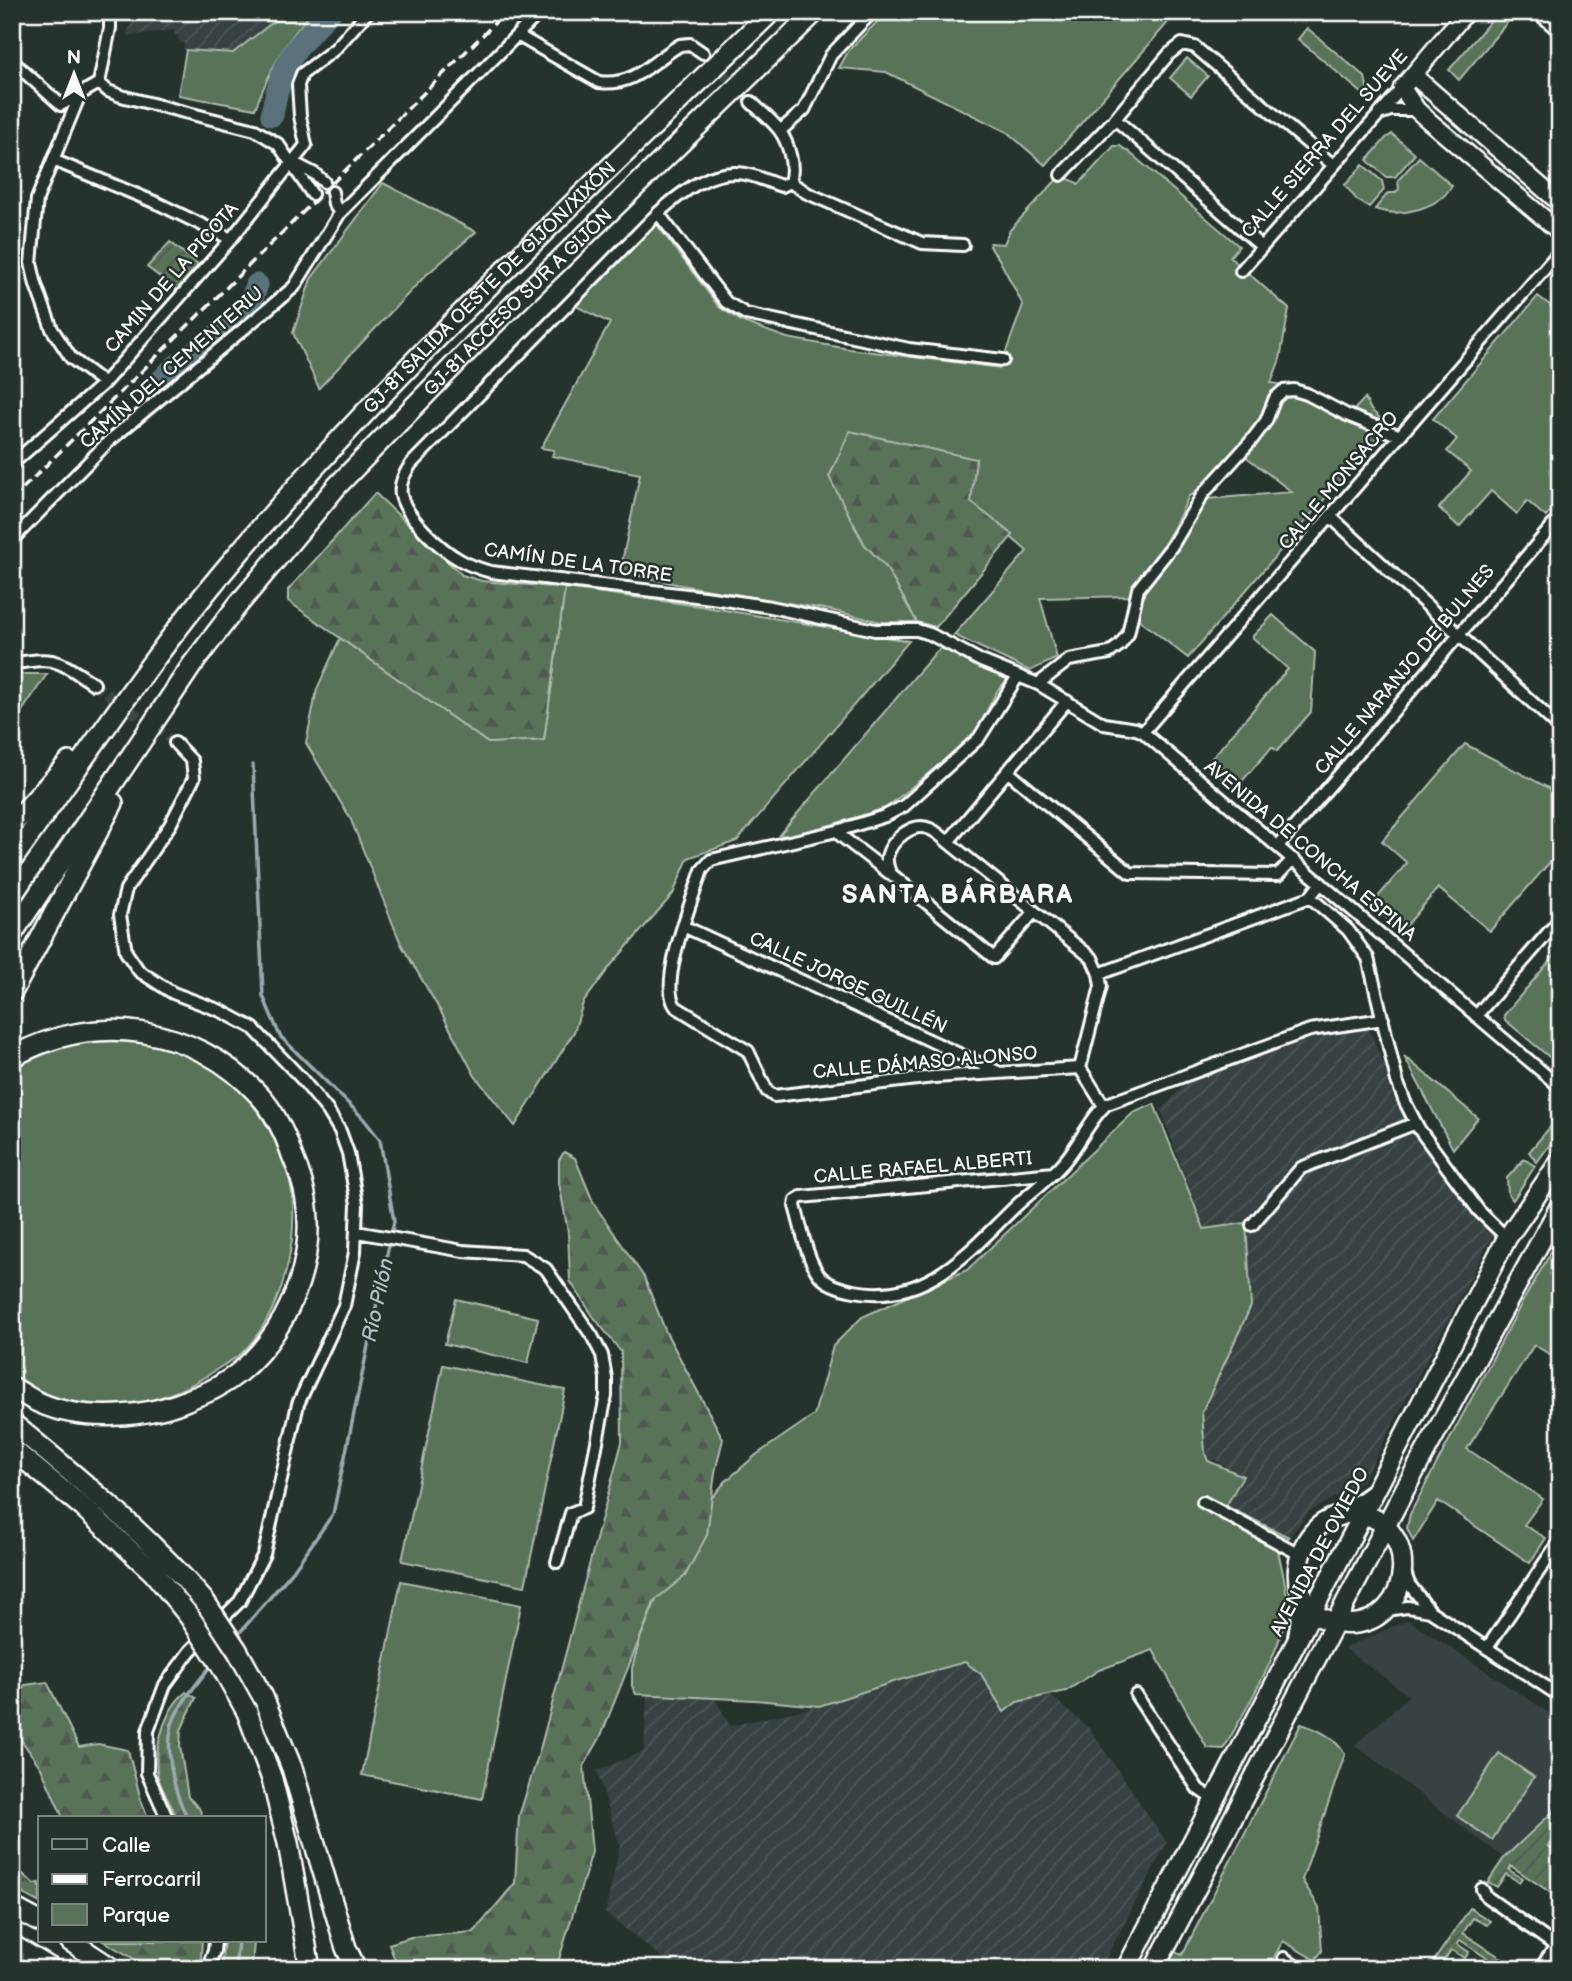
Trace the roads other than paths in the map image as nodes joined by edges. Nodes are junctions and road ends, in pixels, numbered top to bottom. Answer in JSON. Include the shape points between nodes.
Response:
{"nodes":[{"id":1,"x":110,"y":12,"type":"edge"},
{"id":2,"x":368,"y":12,"type":"edge"},
{"id":3,"x":540,"y":12,"type":"edge"},
{"id":4,"x":771,"y":12,"type":"edge"},
{"id":5,"x":815,"y":12,"type":"edge"},
{"id":6,"x":872,"y":12,"type":"edge"},
{"id":7,"x":1466,"y":12,"type":"edge"},
{"id":8,"x":1537,"y":12,"type":"edge"},
{"id":9,"x":1560,"y":32,"type":"edge"},
{"id":10,"x":517,"y":35,"type":"junction"},
{"id":11,"x":703,"y":53,"type":"tunnel mouth"},
{"id":12,"x":12,"y":61,"type":"edge"},
{"id":13,"x":1413,"y":75,"type":"junction"},
{"id":14,"x":99,"y":83,"type":"junction"},
{"id":15,"x":1402,"y":88,"type":"junction"},
{"id":16,"x":80,"y":92,"type":"junction"},
{"id":17,"x":751,"y":102,"type":"tunnel mouth"},
{"id":18,"x":1418,"y":110,"type":"junction"},
{"id":19,"x":1377,"y":115,"type":"junction"},
{"id":20,"x":1115,"y":119,"type":"junction"},
{"id":21,"x":780,"y":131,"type":"junction"},
{"id":22,"x":53,"y":160,"type":"junction"},
{"id":23,"x":292,"y":163,"type":"junction"},
{"id":24,"x":1333,"y":165,"type":"junction"},
{"id":25,"x":1062,"y":175,"type":"dead end"},
{"id":26,"x":324,"y":182,"type":"dead end"},
{"id":27,"x":790,"y":182,"type":"junction"},
{"id":28,"x":335,"y":203,"type":"junction"},
{"id":29,"x":1560,"y":203,"type":"edge"},
{"id":30,"x":658,"y":213,"type":"junction"},
{"id":31,"x":1560,"y":232,"type":"edge"},
{"id":32,"x":231,"y":239,"type":"junction"},
{"id":33,"x":963,"y":245,"type":"dead end"},
{"id":34,"x":1262,"y":247,"type":"junction"},
{"id":35,"x":1560,"y":251,"type":"edge"},
{"id":36,"x":1241,"y":271,"type":"dead end"},
{"id":37,"x":1003,"y":360,"type":"dead end"},
{"id":38,"x":104,"y":383,"type":"junction"},
{"id":39,"x":1400,"y":436,"type":"junction"},
{"id":40,"x":12,"y":464,"type":"edge"},
{"id":41,"x":1331,"y":517,"type":"junction"},
{"id":42,"x":1560,"y":517,"type":"edge"},
{"id":43,"x":12,"y":540,"type":"edge"},
{"id":44,"x":1458,"y":635,"type":"junction"},
{"id":45,"x":154,"y":663,"type":"junction"},
{"id":46,"x":12,"y":664,"type":"edge"},
{"id":47,"x":1018,"y":676,"type":"junction"},
{"id":48,"x":94,"y":684,"type":"tunnel mouth"},
{"id":49,"x":1038,"y":684,"type":"junction"},
{"id":50,"x":1067,"y":701,"type":"junction"},
{"id":51,"x":159,"y":715,"type":"junction"},
{"id":52,"x":1560,"y":728,"type":"edge"},
{"id":53,"x":1143,"y":732,"type":"junction"},
{"id":54,"x":175,"y":743,"type":"tunnel mouth"},
{"id":55,"x":1007,"y":771,"type":"junction"},
{"id":56,"x":12,"y":825,"type":"edge"},
{"id":57,"x":841,"y":836,"type":"dead end"},
{"id":58,"x":948,"y":842,"type":"junction"},
{"id":59,"x":1278,"y":846,"type":"junction"},
{"id":60,"x":1293,"y":859,"type":"junction"},
{"id":61,"x":12,"y":860,"type":"edge"},
{"id":62,"x":890,"y":873,"type":"junction"},
{"id":63,"x":1321,"y":883,"type":"junction"},
{"id":64,"x":1310,"y":897,"type":"junction"},
{"id":65,"x":1034,"y":912,"type":"junction"},
{"id":66,"x":1560,"y":919,"type":"edge"},
{"id":67,"x":683,"y":926,"type":"junction"},
{"id":68,"x":12,"y":934,"type":"edge"},
{"id":69,"x":1099,"y":974,"type":"junction"},
{"id":70,"x":12,"y":992,"type":"edge"},
{"id":71,"x":1476,"y":1016,"type":"junction"},
{"id":72,"x":1382,"y":1019,"type":"junction"},
{"id":73,"x":12,"y":1057,"type":"edge"},
{"id":74,"x":1080,"y":1068,"type":"junction"},
{"id":75,"x":999,"y":1072,"type":"junction"},
{"id":76,"x":1560,"y":1087,"type":"edge"},
{"id":77,"x":1104,"y":1106,"type":"junction"},
{"id":78,"x":1416,"y":1123,"type":"junction"},
{"id":79,"x":1560,"y":1161,"type":"edge"},
{"id":80,"x":1054,"y":1173,"type":"junction"},
{"id":81,"x":1560,"y":1206,"type":"edge"},
{"id":82,"x":1252,"y":1225,"type":"dead end"},
{"id":83,"x":357,"y":1232,"type":"junction"},
{"id":84,"x":1507,"y":1238,"type":"junction"},
{"id":85,"x":12,"y":1387,"type":"edge"},
{"id":86,"x":12,"y":1423,"type":"edge"},
{"id":87,"x":12,"y":1449,"type":"edge"},
{"id":88,"x":1382,"y":1482,"type":"junction"},
{"id":89,"x":1203,"y":1502,"type":"dead end"},
{"id":90,"x":1365,"y":1513,"type":"junction"},
{"id":91,"x":1333,"y":1517,"type":"junction"},
{"id":92,"x":1387,"y":1525,"type":"junction"},
{"id":93,"x":1560,"y":1540,"type":"edge"},
{"id":94,"x":1301,"y":1555,"type":"junction"},
{"id":95,"x":556,"y":1562,"type":"dead end"},
{"id":96,"x":1404,"y":1570,"type":"junction"},
{"id":97,"x":1297,"y":1580,"type":"junction"},
{"id":98,"x":1385,"y":1610,"type":"junction"},
{"id":99,"x":1430,"y":1611,"type":"junction"},
{"id":100,"x":1313,"y":1612,"type":"junction"},
{"id":101,"x":1336,"y":1623,"type":"junction"},
{"id":102,"x":1357,"y":1624,"type":"junction"},
{"id":103,"x":1487,"y":1647,"type":"junction"},
{"id":104,"x":1322,"y":1648,"type":"junction"},
{"id":105,"x":1288,"y":1658,"type":"junction"},
{"id":106,"x":1136,"y":1695,"type":"dead end"},
{"id":107,"x":1560,"y":1696,"type":"edge"},
{"id":108,"x":1214,"y":1800,"type":"junction"},
{"id":109,"x":166,"y":1816,"type":"edge"},
{"id":110,"x":1482,"y":1889,"type":"dead end"},
{"id":111,"x":12,"y":1907,"type":"edge"},
{"id":112,"x":38,"y":1921,"type":"edge"},
{"id":113,"x":72,"y":1942,"type":"edge"},
{"id":114,"x":215,"y":1942,"type":"edge"},
{"id":115,"x":12,"y":1945,"type":"edge"},
{"id":116,"x":1558,"y":1945,"type":"edge"},
{"id":117,"x":12,"y":1955,"type":"edge"},
{"id":118,"x":1284,"y":1958,"type":"dead end"},
{"id":119,"x":34,"y":1969,"type":"edge"},
{"id":120,"x":52,"y":1969,"type":"edge"},
{"id":121,"x":113,"y":1969,"type":"edge"},
{"id":122,"x":207,"y":1969,"type":"edge"},
{"id":123,"x":310,"y":1969,"type":"edge"},
{"id":124,"x":356,"y":1969,"type":"edge"},
{"id":125,"x":1126,"y":1969,"type":"edge"},
{"id":126,"x":1154,"y":1969,"type":"edge"},
{"id":127,"x":1299,"y":1969,"type":"edge"},
{"id":128,"x":1540,"y":1969,"type":"edge"}],
"edges":[{"from":1,"to":14,"type":"street"},
{"from":2,"to":23,"type":"street","name":"CAMIN DE LA PICOTA","via":[[335,50],[302,74],[298,85],[306,145]]},
{"from":3,"to":10,"type":"street","name":"CAMÍN DEL CEMENTERIU"},
{"from":4,"to":45,"type":"highway","name":"GJ-81 SALIDA OESTE DE GIJÓN/XIXÓN","via":[[485,290],[309,474],[222,574]]},
{"from":5,"to":51,"type":"highway","name":"GJ-81 ACCESO SUR A GIJÓN","via":[[493,324],[337,486],[237,606]]},
{"from":6,"to":21,"type":"street","via":[[831,55],[804,110]]},
{"from":7,"to":13,"type":"street","name":"CALLE SIERRA DEL SUEVE"},
{"from":8,"to":9,"type":"street"},
{"from":10,"to":11,"type":"street","via":[[599,82],[614,85],[680,45],[690,44]]},
{"from":10,"to":28,"type":"street","name":"CAMÍN DEL CEMENTERIU"},
{"from":12,"to":16,"type":"street","via":[[61,105]]},
{"from":13,"to":15,"type":"street","name":"CALLE SIERRA DEL SUEVE"},
{"from":13,"to":29,"type":"street"},
{"from":14,"to":16,"type":"street"},
{"from":14,"to":23,"type":"street","via":[[121,96],[255,130],[278,144]]},
{"from":15,"to":18,"type":"street"},
{"from":15,"to":19,"type":"street","name":"CALLE SIERRA DEL SUEVE"},
{"from":16,"to":22,"type":"street"},
{"from":17,"to":21,"type":"street"},
{"from":18,"to":19,"type":"street"},
{"from":18,"to":31,"type":"street"},
{"from":19,"to":24,"type":"street","name":"CALLE SIERRA DEL SUEVE"},
{"from":20,"to":24,"type":"street","via":[[1168,54],[1182,44],[1195,47]]},
{"from":20,"to":25,"type":"street"},
{"from":20,"to":34,"type":"street"},
{"from":21,"to":27,"type":"street","via":[[791,163]]},
{"from":22,"to":32,"type":"street"},
{"from":22,"to":38,"type":"street","via":[[37,199],[33,274],[52,329],[71,358]]},
{"from":23,"to":26,"type":"street"},
{"from":23,"to":28,"type":"street","via":[[316,198]]},
{"from":23,"to":32,"type":"street","name":"CAMIN DE LA PICOTA"},
{"from":24,"to":34,"type":"street","name":"CALLE SIERRA DEL SUEVE"},
{"from":27,"to":30,"type":"street","name":"CAMÍN DE LA TORRE","via":[[782,186],[728,172],[704,179]]},
{"from":27,"to":33,"type":"street","via":[[922,243]]},
{"from":28,"to":43,"type":"street","name":"CAMÍN DEL CEMENTERIU","via":[[294,287],[109,441]]},
{"from":30,"to":37,"type":"street","via":[[726,302],[746,314],[909,349]]},
{"from":30,"to":47,"type":"street","name":"CAMÍN DE LA TORRE","via":[[411,464],[401,496],[411,515],[456,559],[491,572],[712,598],[875,630],[917,630]]},
{"from":32,"to":38,"type":"street","name":"CAMIN DE LA PICOTA"},
{"from":34,"to":36,"type":"street","name":"CALLE SIERRA DEL SUEVE"},
{"from":35,"to":39,"type":"street","name":"CALLE MONSACRO"},
{"from":38,"to":40,"type":"street","name":"CAMIN DE LA PICOTA"},
{"from":39,"to":41,"type":"street","name":"CALLE MONSACRO"},
{"from":39,"to":49,"type":"street","via":[[1307,394],[1283,391],[1275,398],[1266,421],[1203,494],[1172,546],[1138,589],[1128,634],[1120,645],[1109,653],[1069,660]]},
{"from":41,"to":44,"type":"street"},
{"from":41,"to":53,"type":"street","name":"CALLE MONSACRO"},
{"from":42,"to":44,"type":"street","name":"CALLE NARANJO DE BULNES"},
{"from":44,"to":52,"type":"street"},
{"from":44,"to":59,"type":"street","name":"CALLE NARANJO DE BULNES"},
{"from":45,"to":56,"type":"highway"},
{"from":45,"to":61,"type":"highway"},
{"from":46,"to":48,"type":"street","via":[[38,659],[60,662]]},
{"from":47,"to":49,"type":"street","name":"AVENIDA DE CONCHA ESPINA"},
{"from":47,"to":67,"type":"street","via":[[979,738],[904,806],[837,831],[706,863]]},
{"from":49,"to":50,"type":"street","name":"AVENIDA DE CONCHA ESPINA"},
{"from":50,"to":53,"type":"street","name":"AVENIDA DE CONCHA ESPINA","via":[[1104,724]]},
{"from":50,"to":55,"type":"street"},
{"from":51,"to":68,"type":"highway"},
{"from":51,"to":70,"type":"highway"},
{"from":53,"to":59,"type":"street","name":"AVENIDA DE CONCHA ESPINA"},
{"from":54,"to":83,"type":"street","via":[[192,761],[194,778],[170,825],[125,889],[120,915],[126,951],[139,971],[173,993],[253,1028],[301,1078],[328,1111],[348,1153]]},
{"from":55,"to":58,"type":"street"},
{"from":55,"to":60,"type":"street","via":[[1129,873],[1278,875]]},
{"from":57,"to":62,"type":"street"},
{"from":58,"to":62,"type":"street","via":[[929,828],[907,830],[889,850]]},
{"from":58,"to":65,"type":"street"},
{"from":59,"to":60,"type":"street","name":"AVENIDA DE CONCHA ESPINA"},
{"from":60,"to":63,"type":"street","name":"AVENIDA DE CONCHA ESPINA"},
{"from":62,"to":65,"type":"street","via":[[994,958]]},
{"from":63,"to":64,"type":"street"},
{"from":63,"to":71,"type":"street","name":"AVENIDA DE CONCHA ESPINA"},
{"from":64,"to":69,"type":"street"},
{"from":64,"to":72,"type":"street","via":[[1361,946]]},
{"from":65,"to":69,"type":"street","via":[[1092,958]]},
{"from":66,"to":71,"type":"street"},
{"from":67,"to":75,"type":"street","name":"CALLE JORGE GUILLÉN"},
{"from":67,"to":75,"type":"street","name":"CALLE DÁMASO ALONSO","via":[[669,981],[671,1001],[748,1051],[767,1091],[774,1096]]},
{"from":69,"to":74,"type":"street","via":[[1101,986]]},
{"from":71,"to":76,"type":"street","name":"AVENIDA DE CONCHA ESPINA"},
{"from":72,"to":77,"type":"street","via":[[1310,1030]]},
{"from":72,"to":78,"type":"street","via":[[1397,1081]]},
{"from":73,"to":85,"type":"highway","via":[[65,1035],[104,1030],[168,1037],[206,1053],[261,1096],[284,1133],[307,1202],[307,1247],[299,1285],[279,1328],[220,1386],[173,1407],[125,1416],[83,1414],[41,1404]]},
{"from":74,"to":75,"type":"street","name":"CALLE DÁMASO ALONSO"},
{"from":74,"to":77,"type":"street"},
{"from":77,"to":80,"type":"street"},
{"from":78,"to":82,"type":"street","via":[[1301,1168]]},
{"from":78,"to":84,"type":"street","via":[[1479,1211]]},
{"from":79,"to":84,"type":"main road","name":"AVENIDA DE OVIEDO"},
{"from":80,"to":80,"type":"street","name":"CALLE RAFAEL ALBERTI","via":[[957,1264],[908,1288],[879,1293],[846,1289],[820,1276],[795,1206],[801,1197]]},
{"from":81,"to":92,"type":"main road"},
{"from":83,"to":95,"type":"street","via":[[463,1251],[523,1255],[546,1269],[592,1336],[602,1355],[606,1396],[584,1508],[571,1513]]},
{"from":83,"to":109,"type":"street","via":[[344,1306],[298,1404],[264,1554],[240,1601],[190,1651],[164,1685],[148,1731],[147,1773]]},
{"from":84,"to":88,"type":"main road","name":"AVENIDA DE OVIEDO"},
{"from":86,"to":124,"type":"highway","bridge":true,"via":[[169,1559],[237,1650],[263,1697],[292,1768]]},
{"from":87,"to":123,"type":"highway","bridge":true,"via":[[153,1572],[219,1662],[247,1712],[272,1779]]},
{"from":88,"to":90,"type":"main road","name":"AVENIDA DE OVIEDO"},
{"from":88,"to":91,"type":"street"},
{"from":89,"to":94,"type":"street"},
{"from":90,"to":91,"type":"main road"},
{"from":90,"to":92,"type":"main road"},
{"from":90,"to":100,"type":"main road","name":"AVENIDA DE OVIEDO"},
{"from":91,"to":94,"type":"main road","via":[[1317,1527]]},
{"from":92,"to":96,"type":"main road","via":[[1401,1550]]},
{"from":92,"to":101,"type":"main road"},
{"from":93,"to":103,"type":"street"},
{"from":94,"to":97,"type":"main road"},
{"from":96,"to":98,"type":"main road"},
{"from":96,"to":99,"type":"street"},
{"from":97,"to":100,"type":"main road"},
{"from":97,"to":105,"type":"street","via":[[1297,1621]]},
{"from":98,"to":99,"type":"street","via":[[1408,1607]]},
{"from":98,"to":102,"type":"main road"},
{"from":99,"to":103,"type":"street"},
{"from":100,"to":101,"type":"main road"},
{"from":100,"to":105,"type":"main road","name":"AVENIDA DE OVIEDO"},
{"from":101,"to":102,"type":"main road"},
{"from":101,"to":104,"type":"main road"},
{"from":102,"to":104,"type":"main road"},
{"from":103,"to":107,"type":"street"},
{"from":104,"to":126,"type":"main road"},
{"from":105,"to":108,"type":"main road","name":"AVENIDA DE OVIEDO"},
{"from":106,"to":108,"type":"street","via":[[1198,1789]]},
{"from":108,"to":125,"type":"main road","name":"AVENIDA DE OVIEDO"},
{"from":110,"to":116,"type":"street"},
{"from":111,"to":112,"type":"highway"},
{"from":113,"to":121,"type":"highway"},
{"from":114,"to":122,"type":"street"},
{"from":115,"to":120,"type":"highway"},
{"from":116,"to":128,"type":"street"},
{"from":117,"to":119,"type":"highway"},
{"from":118,"to":127,"type":"street"}]}
